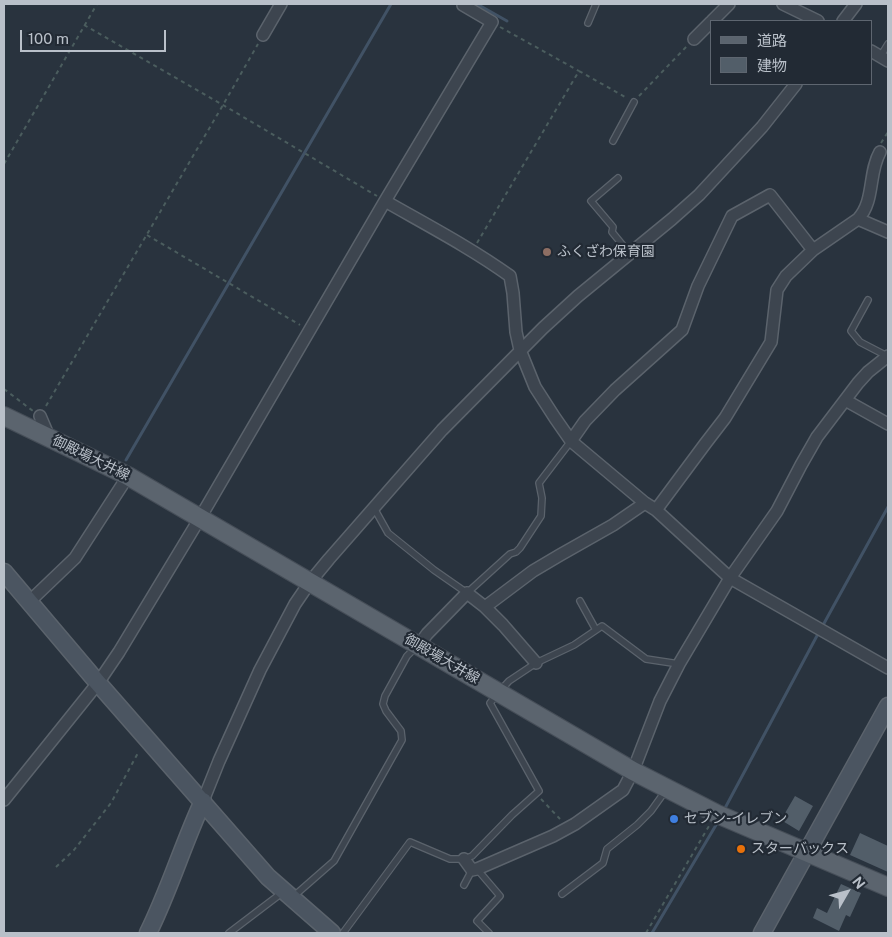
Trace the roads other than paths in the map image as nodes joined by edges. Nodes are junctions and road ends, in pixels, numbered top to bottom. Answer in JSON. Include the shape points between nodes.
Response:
{"nodes":[{"id":1,"x":281,"y":4,"type":"edge"},
{"id":2,"x":463,"y":4,"type":"edge"},
{"id":3,"x":596,"y":4,"type":"edge"},
{"id":4,"x":729,"y":4,"type":"edge"},
{"id":5,"x":782,"y":4,"type":"edge"},
{"id":6,"x":856,"y":4,"type":"edge"},
{"id":7,"x":713,"y":20,"type":"edge"},
{"id":8,"x":816,"y":20,"type":"edge"},
{"id":9,"x":845,"y":20,"type":"edge"},
{"id":10,"x":588,"y":23,"type":"dead end"},
{"id":11,"x":710,"y":23,"type":"edge"},
{"id":12,"x":263,"y":35,"type":"road end"},
{"id":13,"x":694,"y":39,"type":"road end"},
{"id":14,"x":888,"y":44,"type":"edge"},
{"id":15,"x":880,"y":56,"type":"edge"},
{"id":16,"x":795,"y":85,"type":"edge"},
{"id":17,"x":634,"y":102,"type":"road end"},
{"id":18,"x":613,"y":141,"type":"dead end"},
{"id":19,"x":880,"y":152,"type":"dead end"},
{"id":20,"x":618,"y":178,"type":"dead end"},
{"id":21,"x":385,"y":201,"type":"junction"},
{"id":22,"x":858,"y":218,"type":"junction"},
{"id":23,"x":888,"y":232,"type":"edge"},
{"id":24,"x":813,"y":250,"type":"junction"},
{"id":25,"x":630,"y":254,"type":"junction"},
{"id":26,"x":868,"y":300,"type":"dead end"},
{"id":27,"x":520,"y":350,"type":"junction"},
{"id":28,"x":888,"y":356,"type":"edge"},
{"id":29,"x":845,"y":400,"type":"junction"},
{"id":30,"x":40,"y":416,"type":"road end"},
{"id":31,"x":8,"y":419,"type":"edge"},
{"id":32,"x":888,"y":424,"type":"edge"},
{"id":33,"x":49,"y":438,"type":"junction"},
{"id":34,"x":571,"y":441,"type":"junction"},
{"id":35,"x":128,"y":476,"type":"junction"},
{"id":36,"x":645,"y":503,"type":"junction"},
{"id":37,"x":374,"y":508,"type":"junction"},
{"id":38,"x":656,"y":510,"type":"junction"},
{"id":39,"x":200,"y":518,"type":"junction"},
{"id":40,"x":4,"y":572,"type":"edge"},
{"id":41,"x":730,"y":578,"type":"junction"},
{"id":42,"x":310,"y":582,"type":"junction"},
{"id":43,"x":466,"y":593,"type":"junction"},
{"id":44,"x":580,"y":601,"type":"dead end"},
{"id":45,"x":30,"y":602,"type":"junction"},
{"id":46,"x":485,"y":607,"type":"junction"},
{"id":47,"x":596,"y":630,"type":"junction"},
{"id":48,"x":419,"y":645,"type":"junction"},
{"id":49,"x":536,"y":663,"type":"junction"},
{"id":50,"x":679,"y":664,"type":"junction"},
{"id":51,"x":888,"y":668,"type":"edge"},
{"id":52,"x":98,"y":683,"type":"junction"},
{"id":53,"x":499,"y":692,"type":"junction"},
{"id":54,"x":888,"y":706,"type":"edge"},
{"id":55,"x":633,"y":771,"type":"junction"},
{"id":56,"x":667,"y":788,"type":"junction"},
{"id":57,"x":4,"y":800,"type":"edge"},
{"id":58,"x":203,"y":801,"type":"junction"},
{"id":59,"x":806,"y":852,"type":"junction"},
{"id":60,"x":464,"y":860,"type":"junction"},
{"id":61,"x":474,"y":869,"type":"junction"},
{"id":62,"x":464,"y":885,"type":"dead end"},
{"id":63,"x":888,"y":887,"type":"edge"},
{"id":64,"x":289,"y":894,"type":"junction"},
{"id":65,"x":562,"y":894,"type":"dead end"},
{"id":66,"x":148,"y":933,"type":"edge"},
{"id":67,"x":229,"y":933,"type":"edge"},
{"id":68,"x":332,"y":933,"type":"edge"},
{"id":69,"x":343,"y":933,"type":"edge"},
{"id":70,"x":489,"y":933,"type":"edge"},
{"id":71,"x":762,"y":933,"type":"edge"}],
"edges":[{"from":1,"to":12,"type":"street"},
{"from":2,"to":21,"type":"street","via":[[492,22]]},
{"from":3,"to":10,"type":"lane"},
{"from":4,"to":7,"type":"street"},
{"from":5,"to":8,"type":"street"},
{"from":6,"to":9,"type":"street"},
{"from":11,"to":13,"type":"street"},
{"from":14,"to":15,"type":"lane"},
{"from":16,"to":25,"type":"street","via":[[762,127],[699,194]]},
{"from":17,"to":18,"type":"lane"},
{"from":19,"to":22,"type":"street","via":[[868,203]]},
{"from":20,"to":25,"type":"lane","via":[[591,201]]},
{"from":21,"to":27,"type":"street","via":[[510,276]]},
{"from":21,"to":39,"type":"street"},
{"from":22,"to":23,"type":"street"},
{"from":22,"to":24,"type":"street"},
{"from":24,"to":34,"type":"street","via":[[770,194],[732,216],[698,286],[682,330],[615,390]]},
{"from":24,"to":38,"type":"street","via":[[776,290],[771,342],[726,418]]},
{"from":25,"to":27,"type":"street","via":[[578,296]]},
{"from":26,"to":28,"type":"lane","via":[[851,331],[860,342]]},
{"from":27,"to":34,"type":"street","via":[[535,387]]},
{"from":27,"to":37,"type":"street","via":[[442,430]]},
{"from":28,"to":29,"type":"street","via":[[868,372]]},
{"from":29,"to":32,"type":"street"},
{"from":29,"to":41,"type":"street","via":[[817,437],[777,511]]},
{"from":30,"to":33,"type":"street"},
{"from":31,"to":33,"type":"main road","name":"御殿場大井線"},
{"from":33,"to":35,"type":"main road","name":"御殿場大井線"},
{"from":34,"to":36,"type":"street"},
{"from":34,"to":43,"type":"lane","via":[[539,483],[541,516],[520,548]]},
{"from":35,"to":39,"type":"main road","name":"御殿場大井線"},
{"from":35,"to":45,"type":"street","via":[[75,558]]},
{"from":36,"to":38,"type":"street"},
{"from":36,"to":46,"type":"street","via":[[533,571]]},
{"from":37,"to":42,"type":"street"},
{"from":37,"to":43,"type":"lane","via":[[388,533]]},
{"from":38,"to":41,"type":"street"},
{"from":39,"to":42,"type":"main road","name":"御殿場大井線"},
{"from":39,"to":52,"type":"street"},
{"from":40,"to":45,"type":"street"},
{"from":41,"to":50,"type":"street"},
{"from":41,"to":51,"type":"street"},
{"from":42,"to":48,"type":"main road","name":"御殿場大井線"},
{"from":42,"to":58,"type":"street","via":[[260,670]]},
{"from":43,"to":46,"type":"street"},
{"from":43,"to":48,"type":"street"},
{"from":44,"to":47,"type":"lane"},
{"from":45,"to":52,"type":"street"},
{"from":46,"to":49,"type":"street"},
{"from":47,"to":49,"type":"lane","via":[[574,645]]},
{"from":47,"to":50,"type":"lane","via":[[602,626],[646,659]]},
{"from":48,"to":53,"type":"main road","name":"御殿場大井線"},
{"from":48,"to":64,"type":"lane","via":[[408,656],[383,704],[401,732],[402,740],[334,861]]},
{"from":49,"to":53,"type":"lane"},
{"from":50,"to":55,"type":"street","via":[[660,701]]},
{"from":52,"to":57,"type":"street"},
{"from":52,"to":58,"type":"street"},
{"from":53,"to":55,"type":"main road","name":"御殿場大井線"},
{"from":53,"to":60,"type":"lane","via":[[490,704],[539,791]]},
{"from":54,"to":59,"type":"street"},
{"from":55,"to":56,"type":"main road","name":"御殿場大井線"},
{"from":55,"to":61,"type":"street","via":[[623,790],[568,828]]},
{"from":56,"to":59,"type":"main road","name":"御殿場大井線"},
{"from":56,"to":65,"type":"lane","via":[[651,812],[607,849],[603,863]]},
{"from":58,"to":64,"type":"street","via":[[268,877]]},
{"from":58,"to":66,"type":"street"},
{"from":59,"to":63,"type":"main road","name":"御殿場大井線"},
{"from":59,"to":71,"type":"street"},
{"from":60,"to":61,"type":"street"},
{"from":60,"to":69,"type":"lane","via":[[450,859],[410,842]]},
{"from":61,"to":62,"type":"lane"},
{"from":61,"to":70,"type":"lane","via":[[500,896],[477,922]]},
{"from":64,"to":67,"type":"lane"},
{"from":64,"to":68,"type":"street"}]}
